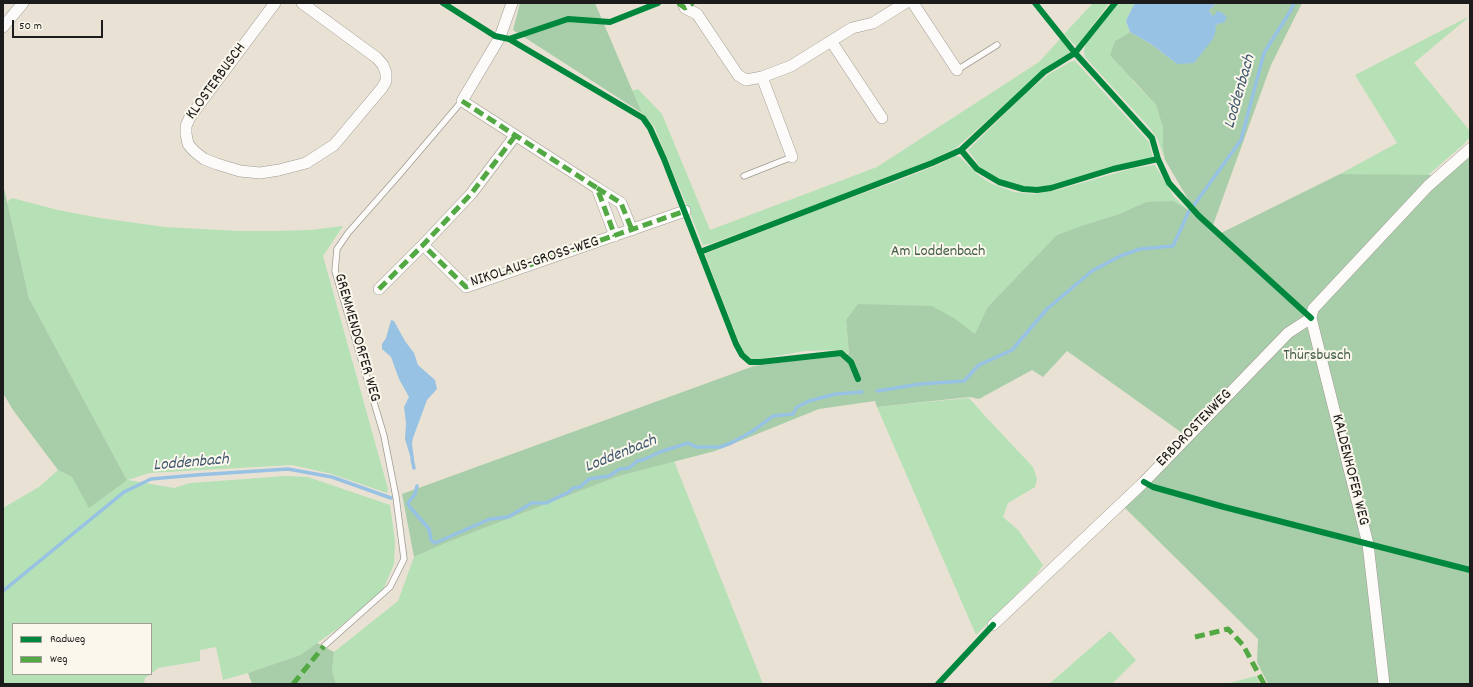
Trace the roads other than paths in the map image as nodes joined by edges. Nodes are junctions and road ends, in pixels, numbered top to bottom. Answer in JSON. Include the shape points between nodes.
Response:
{"nodes":[{"id":1,"x":23,"y":3,"type":"edge"},
{"id":2,"x":275,"y":3,"type":"edge"},
{"id":3,"x":302,"y":3,"type":"edge"},
{"id":4,"x":512,"y":3,"type":"edge"},
{"id":5,"x":683,"y":3,"type":"edge"},
{"id":6,"x":905,"y":3,"type":"edge"},
{"id":7,"x":914,"y":3,"type":"edge"},
{"id":8,"x":3,"y":27,"type":"edge"},
{"id":9,"x":831,"y":41,"type":"junction"},
{"id":10,"x":997,"y":44,"type":"dead end"},
{"id":11,"x":957,"y":70,"type":"joint"},
{"id":12,"x":762,"y":77,"type":"junction"},
{"id":13,"x":462,"y":101,"type":"junction"},
{"id":14,"x":882,"y":118,"type":"dead end"},
{"id":15,"x":515,"y":136,"type":"junction"},
{"id":16,"x":1470,"y":149,"type":"edge"},
{"id":17,"x":792,"y":157,"type":"joint"},
{"id":18,"x":744,"y":176,"type":"dead end"},
{"id":19,"x":597,"y":188,"type":"junction"},
{"id":20,"x":685,"y":211,"type":"dead end"},
{"id":21,"x":632,"y":230,"type":"junction"},
{"id":22,"x":615,"y":236,"type":"junction"},
{"id":23,"x":423,"y":245,"type":"junction"},
{"id":24,"x":379,"y":288,"type":"dead end"},
{"id":25,"x":1312,"y":323,"type":"junction"},
{"id":26,"x":993,"y":625,"type":"dead end"},
{"id":27,"x":324,"y":646,"type":"dead end"},
{"id":28,"x":1384,"y":684,"type":"edge"}],
"edges":[{"from":1,"to":8,"type":"street"},
{"from":2,"to":3,"type":"street","name":"KLOSTERBUSCH","via":[[190,117],[186,126],[187,139],[194,151],[204,159],[240,171],[279,170],[306,163],[334,145],[386,81],[383,65],[377,58]]},
{"from":4,"to":13,"type":"street","name":"GREMMENDORFER WEG","via":[[500,37]]},
{"from":5,"to":12,"type":"street","via":[[685,8],[697,14],[738,75],[746,80]]},
{"from":6,"to":9,"type":"street","via":[[873,24],[852,28]]},
{"from":7,"to":11,"type":"street"},
{"from":9,"to":12,"type":"street","via":[[791,66]]},
{"from":9,"to":14,"type":"street"},
{"from":10,"to":11,"type":"lane"},
{"from":12,"to":17,"type":"street"},
{"from":13,"to":15,"type":"street"},
{"from":13,"to":27,"type":"lane","name":"GREMMENDORFER WEG","via":[[348,232],[337,249],[335,270],[384,436],[396,497],[404,559],[390,587]]},
{"from":15,"to":19,"type":"street"},
{"from":15,"to":23,"type":"street","via":[[471,194]]},
{"from":16,"to":25,"type":"street","name":"ERBDROSTENWEG","via":[[1428,186],[1314,309]]},
{"from":17,"to":18,"type":"lane"},
{"from":19,"to":21,"type":"street","via":[[621,203]]},
{"from":19,"to":22,"type":"street","name":"NIKOLAUS-GROSS-WEG"},
{"from":20,"to":21,"type":"street","name":"NIKOLAUS-GROSS-WEG"},
{"from":21,"to":22,"type":"street","name":"NIKOLAUS-GROSS-WEG"},
{"from":22,"to":23,"type":"street","name":"NIKOLAUS-GROSS-WEG","via":[[466,287]]},
{"from":23,"to":24,"type":"street"},
{"from":25,"to":26,"type":"street","name":"ERBDROSTENWEG","via":[[1288,333],[1144,482]]},
{"from":25,"to":28,"type":"street","name":"KALDENHOFER WEG","via":[[1368,544]]}]}
